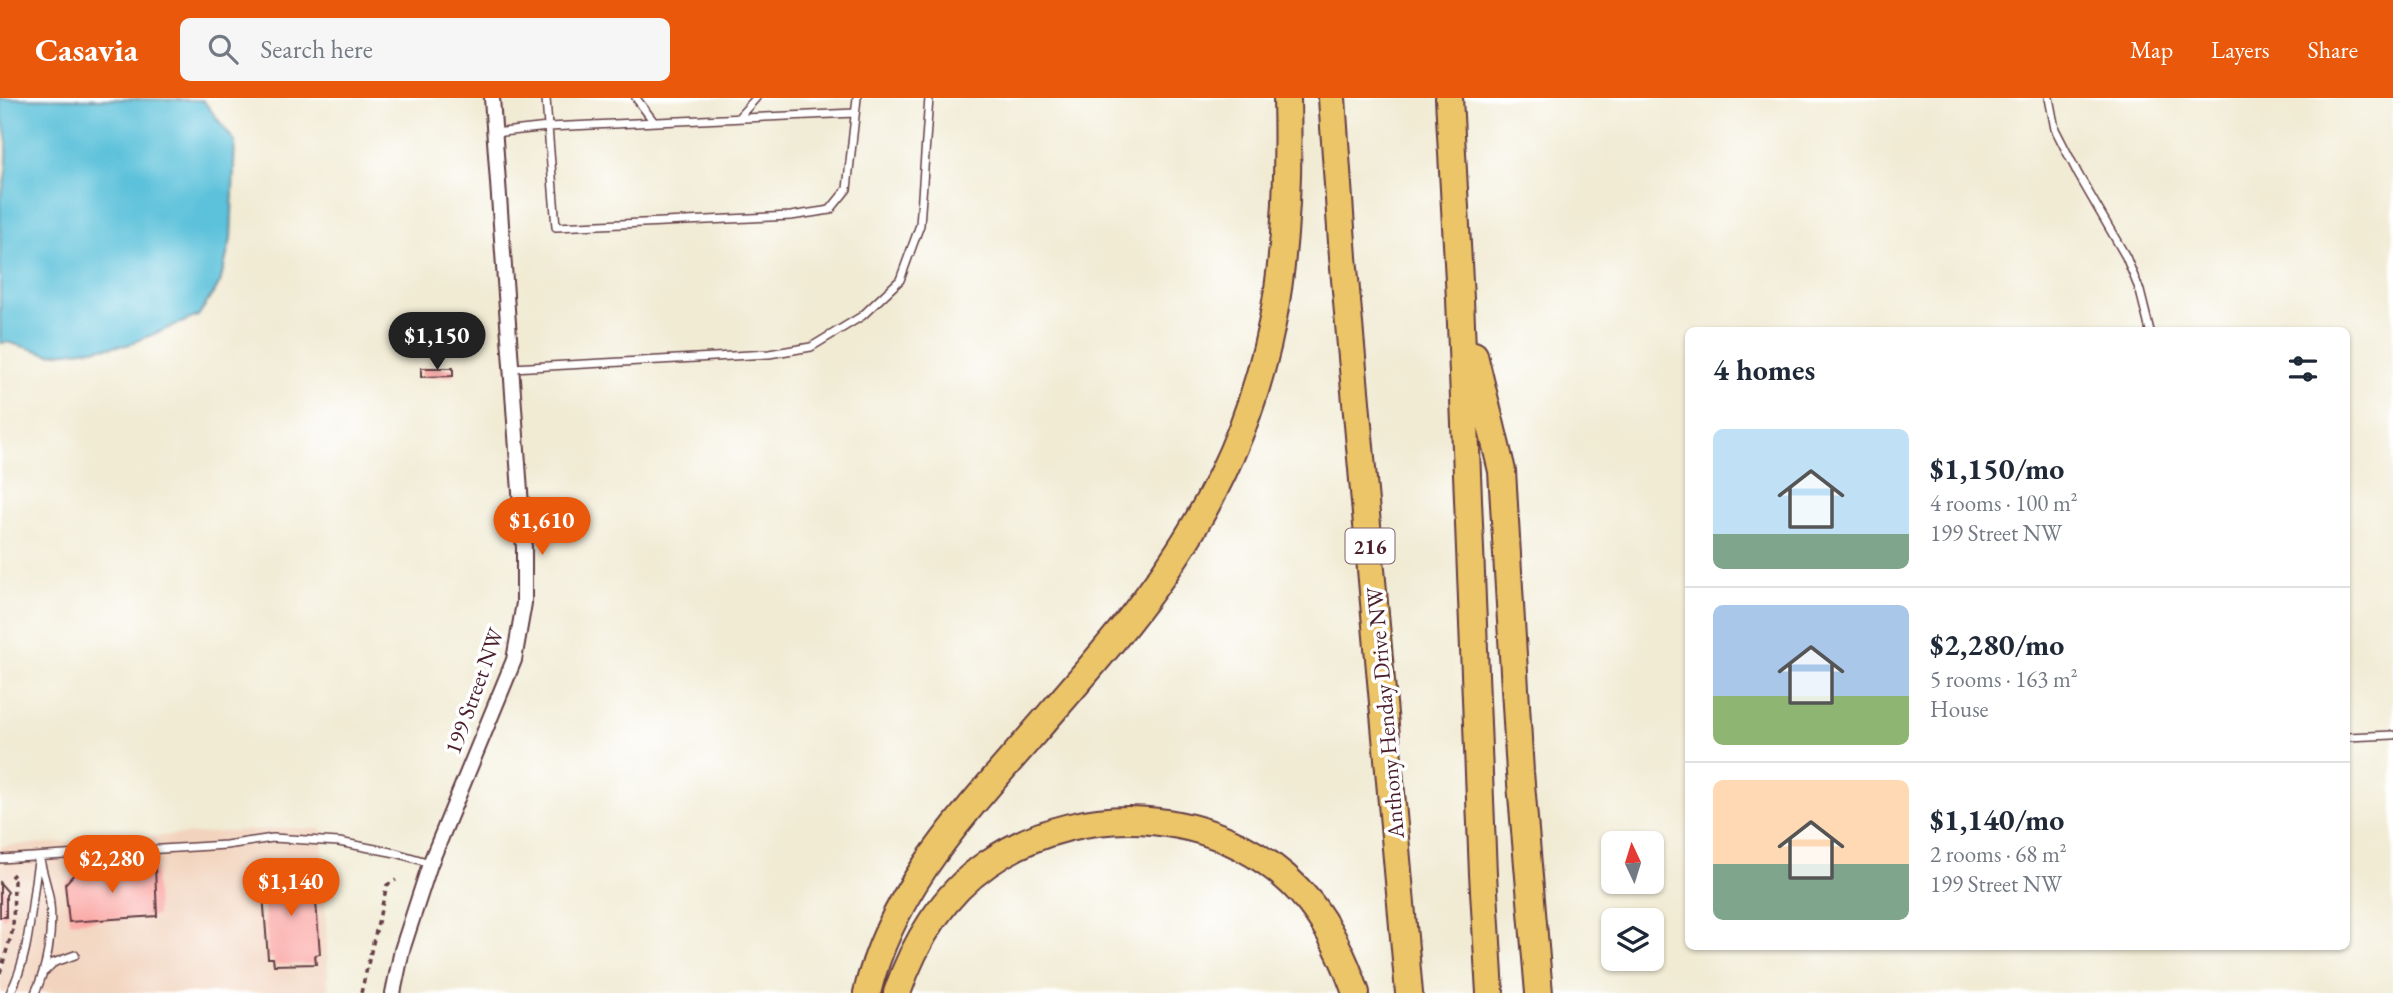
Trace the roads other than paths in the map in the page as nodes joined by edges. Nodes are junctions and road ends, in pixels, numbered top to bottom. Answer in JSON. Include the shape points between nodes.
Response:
{"nodes":[{"id":1,"x":492,"y":98,"type":"edge"},
{"id":2,"x":546,"y":98,"type":"edge"},
{"id":3,"x":636,"y":98,"type":"edge"},
{"id":4,"x":755,"y":98,"type":"edge"},
{"id":5,"x":857,"y":98,"type":"edge"},
{"id":6,"x":929,"y":98,"type":"edge"},
{"id":7,"x":1287,"y":98,"type":"edge"},
{"id":8,"x":1332,"y":98,"type":"edge"},
{"id":9,"x":1448,"y":98,"type":"edge"},
{"id":10,"x":2049,"y":98,"type":"edge"},
{"id":11,"x":855,"y":113,"type":"junction"},
{"id":12,"x":738,"y":118,"type":"junction"},
{"id":13,"x":654,"y":122,"type":"junction"},
{"id":14,"x":548,"y":127,"type":"junction"},
{"id":15,"x":494,"y":132,"type":"junction"},
{"id":16,"x":1460,"y":299,"type":"junction"},
{"id":17,"x":2149,"y":327,"type":"edge"},
{"id":18,"x":512,"y":368,"type":"junction"},
{"id":19,"x":2393,"y":735,"type":"edge"},
{"id":20,"x":2350,"y":737,"type":"edge"},
{"id":21,"x":39,"y":857,"type":"junction"},
{"id":22,"x":0,"y":859,"type":"edge"},
{"id":23,"x":430,"y":864,"type":"junction"},
{"id":24,"x":1486,"y":930,"type":"junction"},
{"id":25,"x":75,"y":955,"type":"dead end"},
{"id":26,"x":42,"y":975,"type":"junction"},
{"id":27,"x":10,"y":993,"type":"edge"},
{"id":28,"x":35,"y":993,"type":"edge"},
{"id":29,"x":393,"y":993,"type":"edge"},
{"id":30,"x":867,"y":993,"type":"edge"},
{"id":31,"x":897,"y":993,"type":"edge"},
{"id":32,"x":1356,"y":993,"type":"edge"},
{"id":33,"x":1409,"y":993,"type":"edge"},
{"id":34,"x":1490,"y":993,"type":"edge"},
{"id":35,"x":1500,"y":993,"type":"edge"},
{"id":36,"x":1539,"y":993,"type":"edge"}],
"edges":[{"from":1,"to":15,"type":"street","name":"199 Street NW"},
{"from":2,"to":14,"type":"lane"},
{"from":3,"to":13,"type":"lane"},
{"from":4,"to":12,"type":"lane"},
{"from":5,"to":11,"type":"lane"},
{"from":6,"to":18,"type":"lane","via":[[920,225],[900,280],[862,316],[811,347],[780,352]]},
{"from":7,"to":30,"type":"highway","via":[[1286,213],[1277,306],[1256,389],[1223,474],[1192,531],[1131,618],[967,809],[918,874],[885,936]]},
{"from":8,"to":33,"type":"highway","name":"Anthony Henday Drive NW","number":"216"},
{"from":9,"to":16,"type":"highway"},
{"from":10,"to":17,"type":"lane","via":[[2055,129],[2126,257]]},
{"from":11,"to":12,"type":"lane"},
{"from":11,"to":14,"type":"lane","via":[[847,189],[830,210],[791,216],[556,227]]},
{"from":12,"to":13,"type":"lane"},
{"from":13,"to":14,"type":"lane"},
{"from":14,"to":15,"type":"lane"},
{"from":15,"to":18,"type":"street","name":"199 Street NW"},
{"from":16,"to":24,"type":"highway"},
{"from":16,"to":36,"type":"highway","via":[[1502,471]]},
{"from":18,"to":23,"type":"street","name":"199 Street NW","via":[[525,574],[521,630],[514,660]]},
{"from":19,"to":20,"type":"lane"},
{"from":21,"to":22,"type":"lane"},
{"from":21,"to":23,"type":"lane","via":[[294,838],[377,849]]},
{"from":21,"to":26,"type":"lane","via":[[50,904]]},
{"from":21,"to":27,"type":"lane","via":[[24,956]]},
{"from":23,"to":29,"type":"street","name":"199 Street NW"},
{"from":24,"to":34,"type":"highway"},
{"from":24,"to":35,"type":"highway"},
{"from":25,"to":26,"type":"lane","via":[[53,963]]},
{"from":26,"to":28,"type":"lane"},
{"from":31,"to":32,"type":"highway","via":[[911,955],[934,917],[986,865],[1056,830],[1087,822],[1136,820],[1168,822],[1219,837],[1269,866],[1309,902],[1324,923]]}]}
